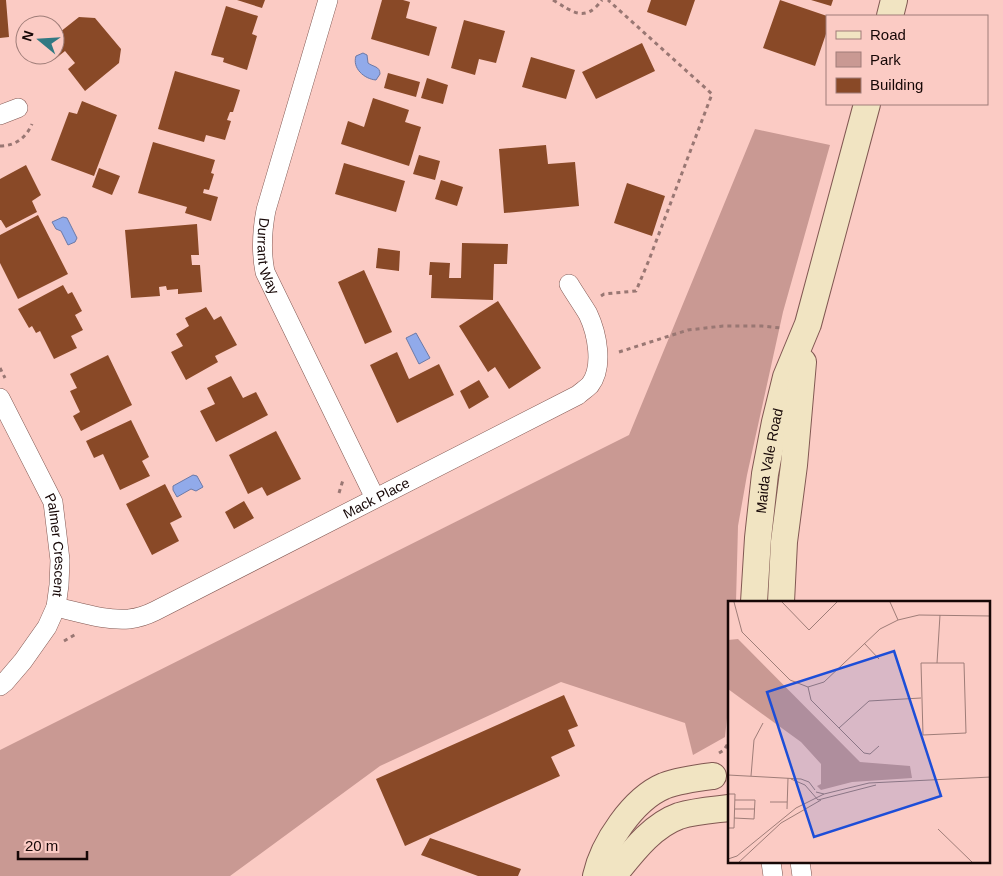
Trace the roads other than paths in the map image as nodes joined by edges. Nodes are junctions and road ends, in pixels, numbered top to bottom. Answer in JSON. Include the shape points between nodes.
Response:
{"nodes":[{"id":1,"x":328,"y":0,"type":"edge"},
{"id":2,"x":894,"y":0,"type":"edge"},
{"id":3,"x":890,"y":15,"type":"edge"},
{"id":4,"x":867,"y":105,"type":"edge"},
{"id":5,"x":18,"y":108,"type":"dead end"},
{"id":6,"x":0,"y":115,"type":"edge"},
{"id":7,"x":569,"y":284,"type":"dead end"},
{"id":8,"x":808,"y":324,"type":"junction"},
{"id":9,"x":0,"y":398,"type":"edge"},
{"id":10,"x":375,"y":498,"type":"junction"},
{"id":11,"x":754,"y":601,"type":"edge"},
{"id":12,"x":781,"y":601,"type":"edge"},
{"id":13,"x":56,"y":606,"type":"junction"},
{"id":14,"x":0,"y":686,"type":"edge"},
{"id":15,"x":723,"y":773,"type":"edge"},
{"id":16,"x":725,"y":809,"type":"edge"},
{"id":17,"x":596,"y":876,"type":"edge"},
{"id":18,"x":613,"y":876,"type":"edge"}],
"edges":[{"from":1,"to":10,"type":"street","name":"Durrant Way","via":[[266,210],[262,258],[265,272]]},
{"from":2,"to":3,"type":"main road"},
{"from":4,"to":8,"type":"main road","name":"Maida Vale Road"},
{"from":5,"to":6,"type":"street"},
{"from":7,"to":10,"type":"street","name":"Mack Place","via":[[584,307],[596,341],[596,372],[590,384],[578,395]]},
{"from":8,"to":11,"type":"main road","name":"Maida Vale Road","via":[[786,377],[775,422],[765,474]]},
{"from":8,"to":12,"type":"main road","name":"Maida Vale Road","via":[[784,542]]},
{"from":9,"to":13,"type":"street","name":"Palmer Crescent","via":[[53,502],[60,560]]},
{"from":10,"to":13,"type":"street","name":"Mack Place","via":[[142,617],[97,616]]},
{"from":13,"to":14,"type":"street","name":"Palmer Crescent","via":[[47,627]]},
{"from":15,"to":17,"type":"main road","via":[[664,786],[650,794],[622,821]]},
{"from":16,"to":18,"type":"main road","via":[[696,812],[661,825]]}]}
